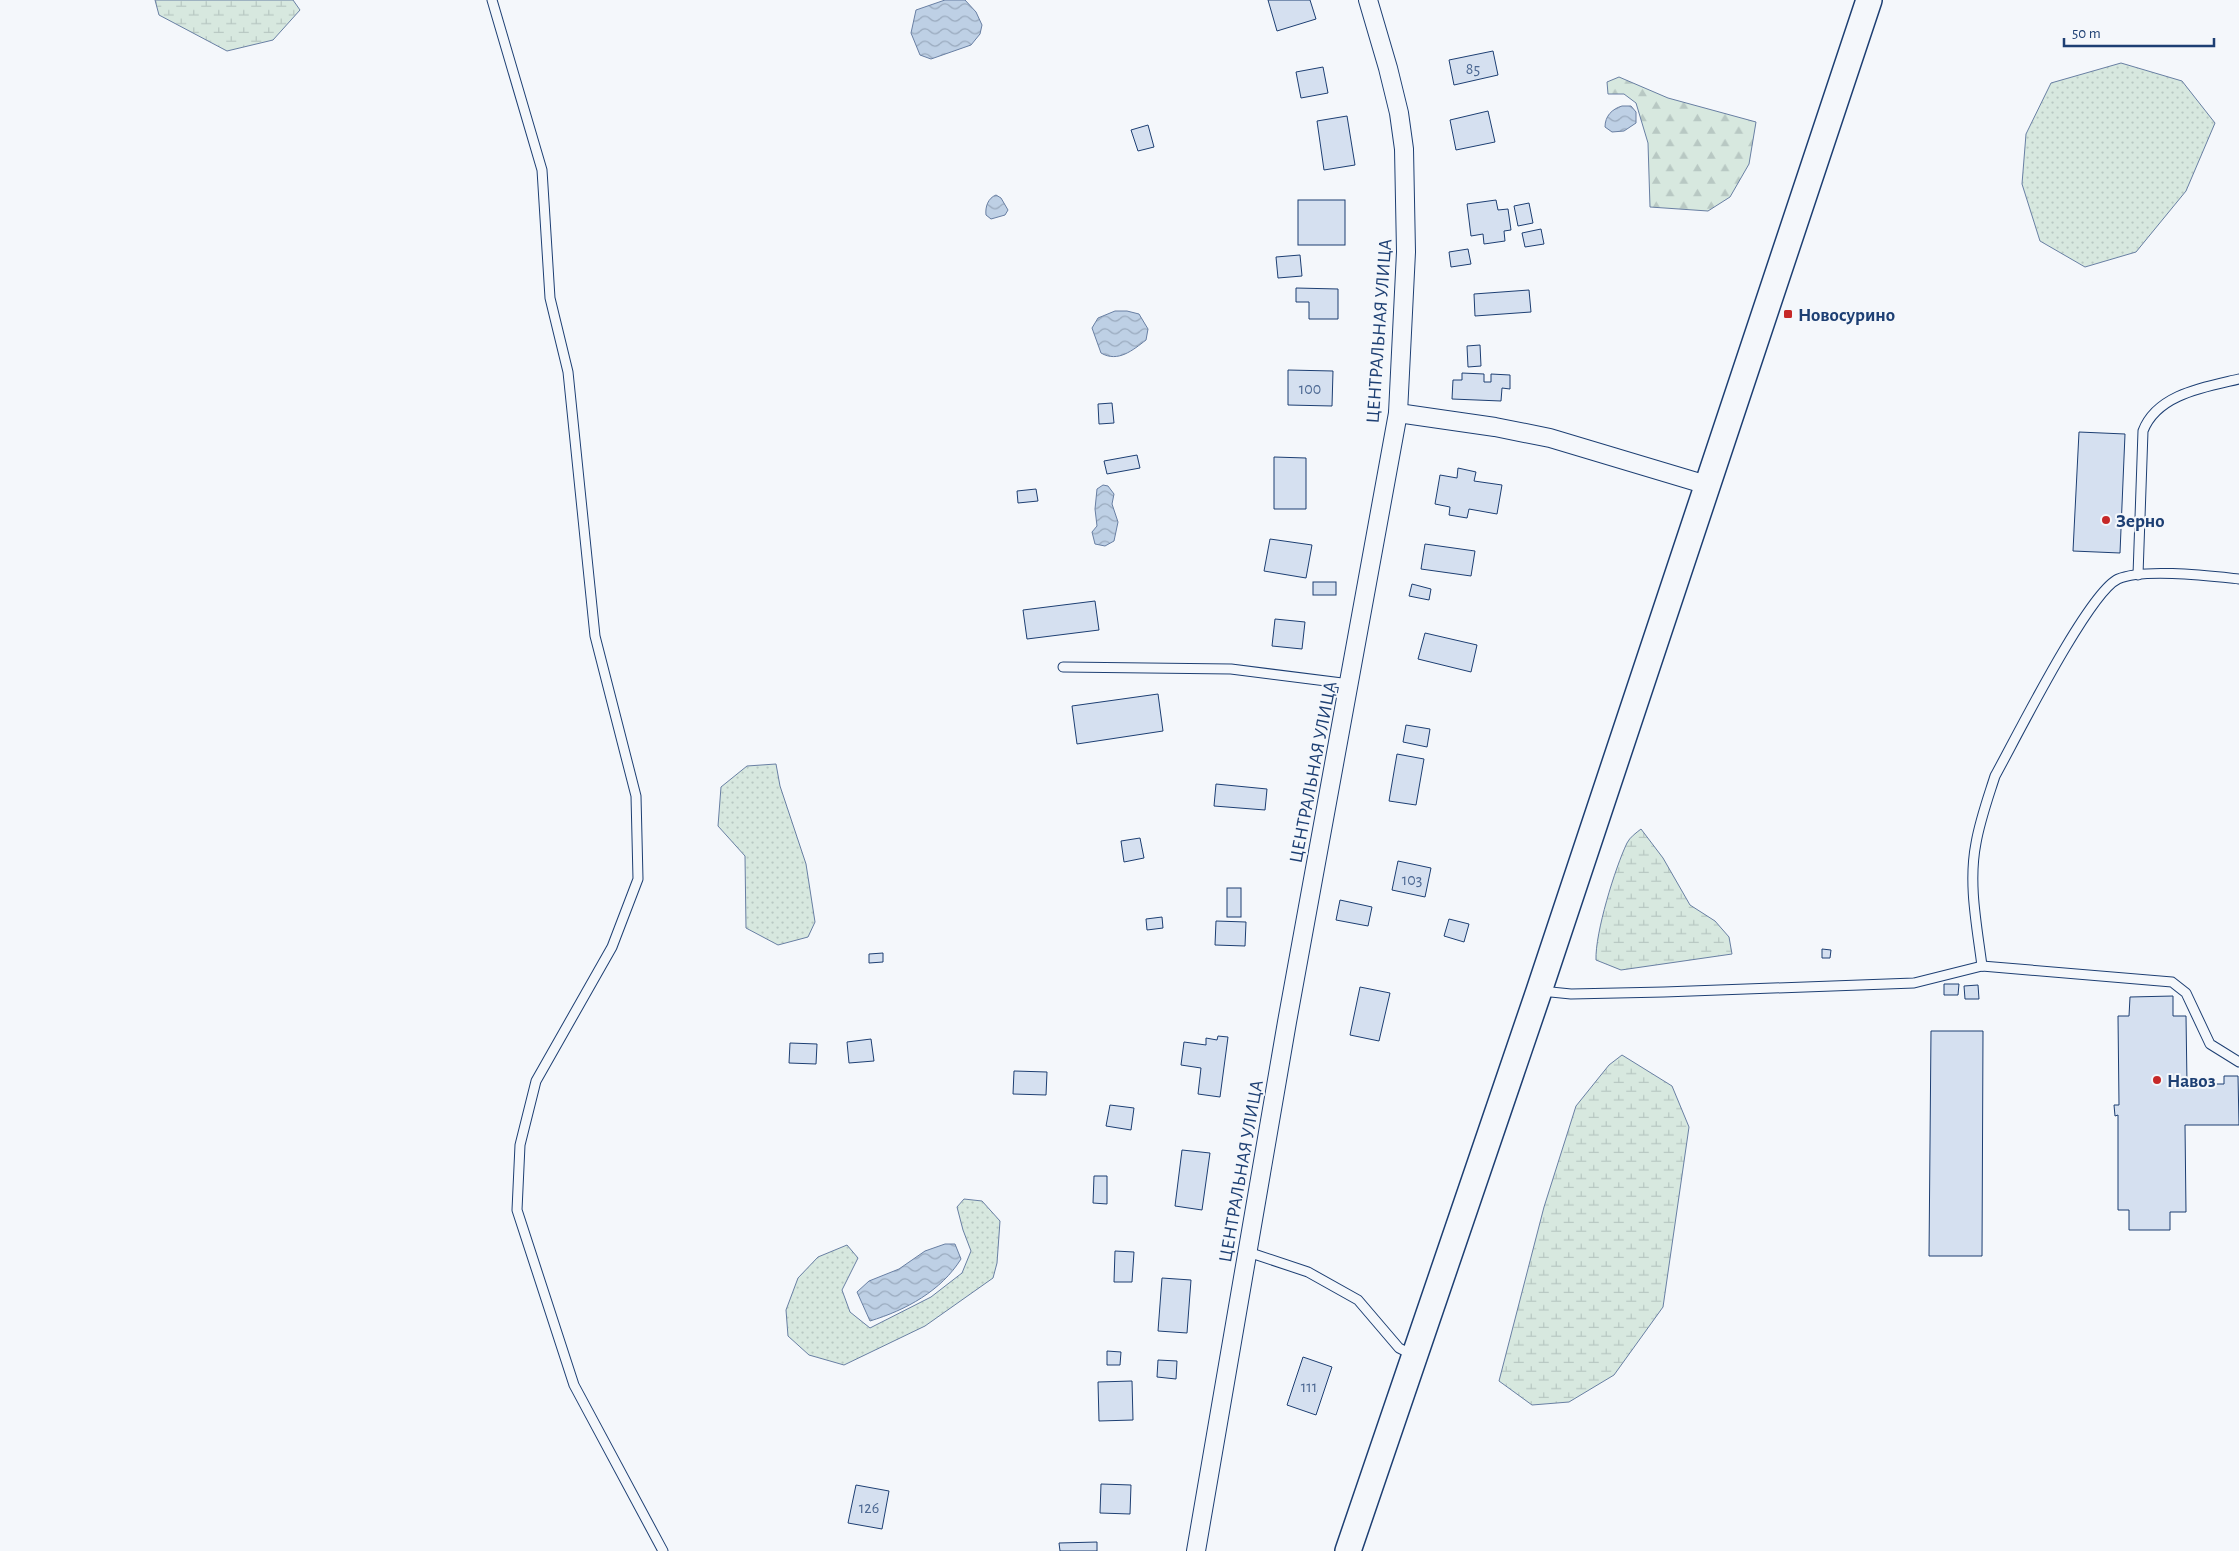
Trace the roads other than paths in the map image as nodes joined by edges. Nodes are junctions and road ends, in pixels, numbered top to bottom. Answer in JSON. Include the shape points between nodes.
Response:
{"nodes":[{"id":1,"x":492,"y":0,"type":"edge"},
{"id":2,"x":1368,"y":0,"type":"edge"},
{"id":3,"x":1869,"y":0,"type":"edge"},
{"id":4,"x":2239,"y":379,"type":"edge"},
{"id":5,"x":1398,"y":413,"type":"junction"},
{"id":6,"x":1707,"y":485,"type":"junction"},
{"id":7,"x":2138,"y":575,"type":"junction"},
{"id":8,"x":2239,"y":579,"type":"edge"},
{"id":9,"x":1063,"y":667,"type":"dead end"},
{"id":10,"x":1350,"y":684,"type":"junction"},
{"id":11,"x":1982,"y":966,"type":"junction"},
{"id":12,"x":1539,"y":991,"type":"junction"},
{"id":13,"x":2239,"y":1062,"type":"edge"},
{"id":14,"x":1248,"y":1252,"type":"junction"},
{"id":15,"x":1414,"y":1355,"type":"junction"},
{"id":16,"x":663,"y":1551,"type":"edge"},
{"id":17,"x":1196,"y":1551,"type":"edge"},
{"id":18,"x":1348,"y":1551,"type":"edge"}],
"edges":[{"from":1,"to":16,"type":"lane","via":[[542,170],[550,298],[568,372],[595,636],[636,796],[638,879],[612,947],[536,1080],[520,1145],[516,1210],[574,1385]]},
{"from":2,"to":5,"type":"street","name":"ЦЕНТРАЛЬНАЯ УЛИЦА","via":[[1399,113],[1404,149],[1406,252]]},
{"from":3,"to":6,"type":"main road"},
{"from":4,"to":7,"type":"lane","via":[[2179,395],[2146,422],[2143,431]]},
{"from":5,"to":6,"type":"street","via":[[1550,438]]},
{"from":5,"to":10,"type":"street","name":"ЦЕНТРАЛЬНАЯ УЛИЦА"},
{"from":6,"to":12,"type":"main road"},
{"from":7,"to":8,"type":"lane","via":[[2196,574]]},
{"from":7,"to":11,"type":"lane","via":[[2117,580],[2108,586],[2083,620],[1995,776],[1985,804],[1973,869]]},
{"from":9,"to":10,"type":"lane","via":[[1231,669]]},
{"from":10,"to":14,"type":"street","name":"ЦЕНТРАЛЬНАЯ УЛИЦА"},
{"from":11,"to":12,"type":"lane","via":[[1914,983],[1655,993]]},
{"from":11,"to":13,"type":"lane","via":[[2172,982],[2186,993],[2210,1044]]},
{"from":12,"to":15,"type":"main road"},
{"from":14,"to":15,"type":"lane","via":[[1308,1272],[1358,1300],[1399,1348]]},
{"from":14,"to":17,"type":"street","name":"ЦЕНТРАЛЬНАЯ УЛИЦА"},
{"from":15,"to":18,"type":"main road"}]}
